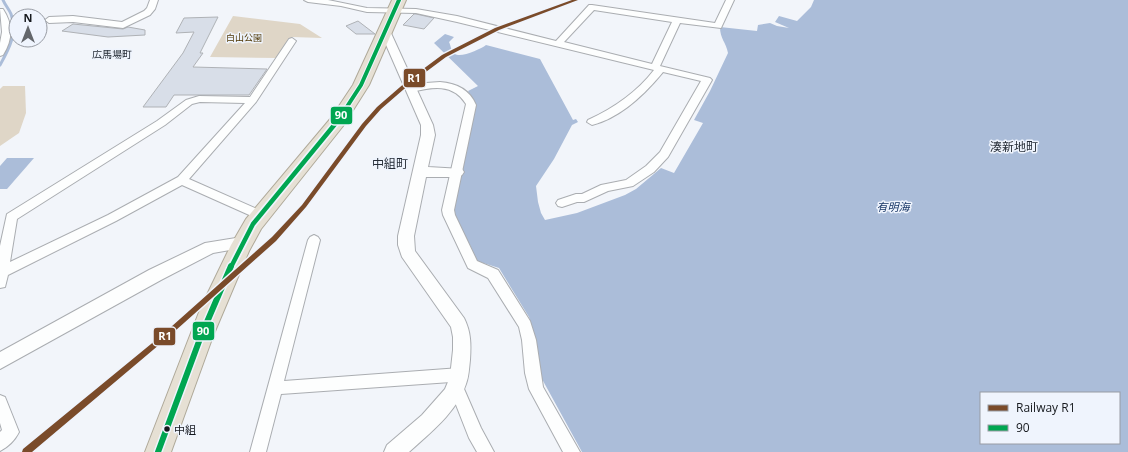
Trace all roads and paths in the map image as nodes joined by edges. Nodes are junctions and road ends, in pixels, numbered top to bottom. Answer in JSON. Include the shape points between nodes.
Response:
{"nodes":[{"id":1,"x":154,"y":0,"type":"edge"},
{"id":2,"x":308,"y":0,"type":"edge"},
{"id":3,"x":730,"y":0,"type":"edge"},
{"id":4,"x":396,"y":5,"type":"edge"},
{"id":5,"x":0,"y":11,"type":"edge"},
{"id":6,"x":49,"y":20,"type":"dead end"},
{"id":7,"x":677,"y":20,"type":"junction"},
{"id":8,"x":385,"y":31,"type":"junction"},
{"id":9,"x":292,"y":41,"type":"dead end"},
{"id":10,"x":558,"y":44,"type":"junction"},
{"id":11,"x":0,"y":53,"type":"edge"},
{"id":12,"x":658,"y":68,"type":"junction"},
{"id":13,"x":412,"y":89,"type":"junction"},
{"id":14,"x":253,"y":100,"type":"junction"},
{"id":15,"x":592,"y":122,"type":"dead end"},
{"id":16,"x":420,"y":172,"type":"junction"},
{"id":17,"x":457,"y":172,"type":"junction"},
{"id":18,"x":182,"y":180,"type":"junction"},
{"id":19,"x":562,"y":203,"type":"dead end"},
{"id":20,"x":260,"y":215,"type":"junction"},
{"id":21,"x":314,"y":240,"type":"dead end"},
{"id":22,"x":242,"y":243,"type":"junction"},
{"id":23,"x":1,"y":278,"type":"edge"},
{"id":24,"x":0,"y":361,"type":"edge"},
{"id":25,"x":458,"y":381,"type":"junction"},
{"id":26,"x":274,"y":388,"type":"junction"},
{"id":27,"x":0,"y":402,"type":"edge"},
{"id":28,"x":0,"y":443,"type":"edge"},
{"id":29,"x":158,"y":452,"type":"edge"},
{"id":30,"x":258,"y":452,"type":"edge"},
{"id":31,"x":394,"y":452,"type":"edge"},
{"id":32,"x":486,"y":452,"type":"edge"},
{"id":33,"x":572,"y":452,"type":"edge"}],
"edges":[{"from":1,"to":6,"type":"street","via":[[147,13],[123,25],[73,18]]},
{"from":2,"to":4,"type":"street","via":[[367,10]]},
{"from":3,"to":7,"type":"street","via":[[718,26]]},
{"from":4,"to":8,"type":"highway"},
{"from":4,"to":10,"type":"street"},
{"from":5,"to":11,"type":"street","via":[[8,28],[7,38]]},
{"from":7,"to":10,"type":"street","via":[[592,7]]},
{"from":7,"to":12,"type":"street"},
{"from":8,"to":13,"type":"street"},
{"from":8,"to":20,"type":"highway","via":[[361,85],[337,122]]},
{"from":9,"to":14,"type":"street"},
{"from":10,"to":12,"type":"street"},
{"from":12,"to":15,"type":"street","via":[[651,81],[613,112]]},
{"from":12,"to":19,"type":"street","via":[[707,80],[664,154],[650,169],[628,183],[604,188],[584,198]]},
{"from":13,"to":16,"type":"street","via":[[427,125],[428,135]]},
{"from":13,"to":17,"type":"street","via":[[431,85],[448,86],[462,92],[471,102]]},
{"from":14,"to":18,"type":"street"},
{"from":14,"to":23,"type":"street","via":[[199,99],[189,102],[161,123],[11,217]]},
{"from":16,"to":17,"type":"street"},
{"from":16,"to":25,"type":"street","via":[[406,245],[408,253],[462,332]]},
{"from":17,"to":33,"type":"street","via":[[449,215],[472,264],[492,274],[525,325],[529,334],[535,384]]},
{"from":18,"to":20,"type":"street"},
{"from":18,"to":23,"type":"street"},
{"from":20,"to":22,"type":"highway"},
{"from":21,"to":26,"type":"street"},
{"from":22,"to":24,"type":"street","via":[[210,246]]},
{"from":22,"to":29,"type":"highway","via":[[224,279]]},
{"from":25,"to":26,"type":"street"},
{"from":25,"to":31,"type":"street","via":[[440,409]]},
{"from":25,"to":32,"type":"street","via":[[475,433]]},
{"from":26,"to":30,"type":"street"},
{"from":27,"to":28,"type":"street","via":[[11,432]]}]}
